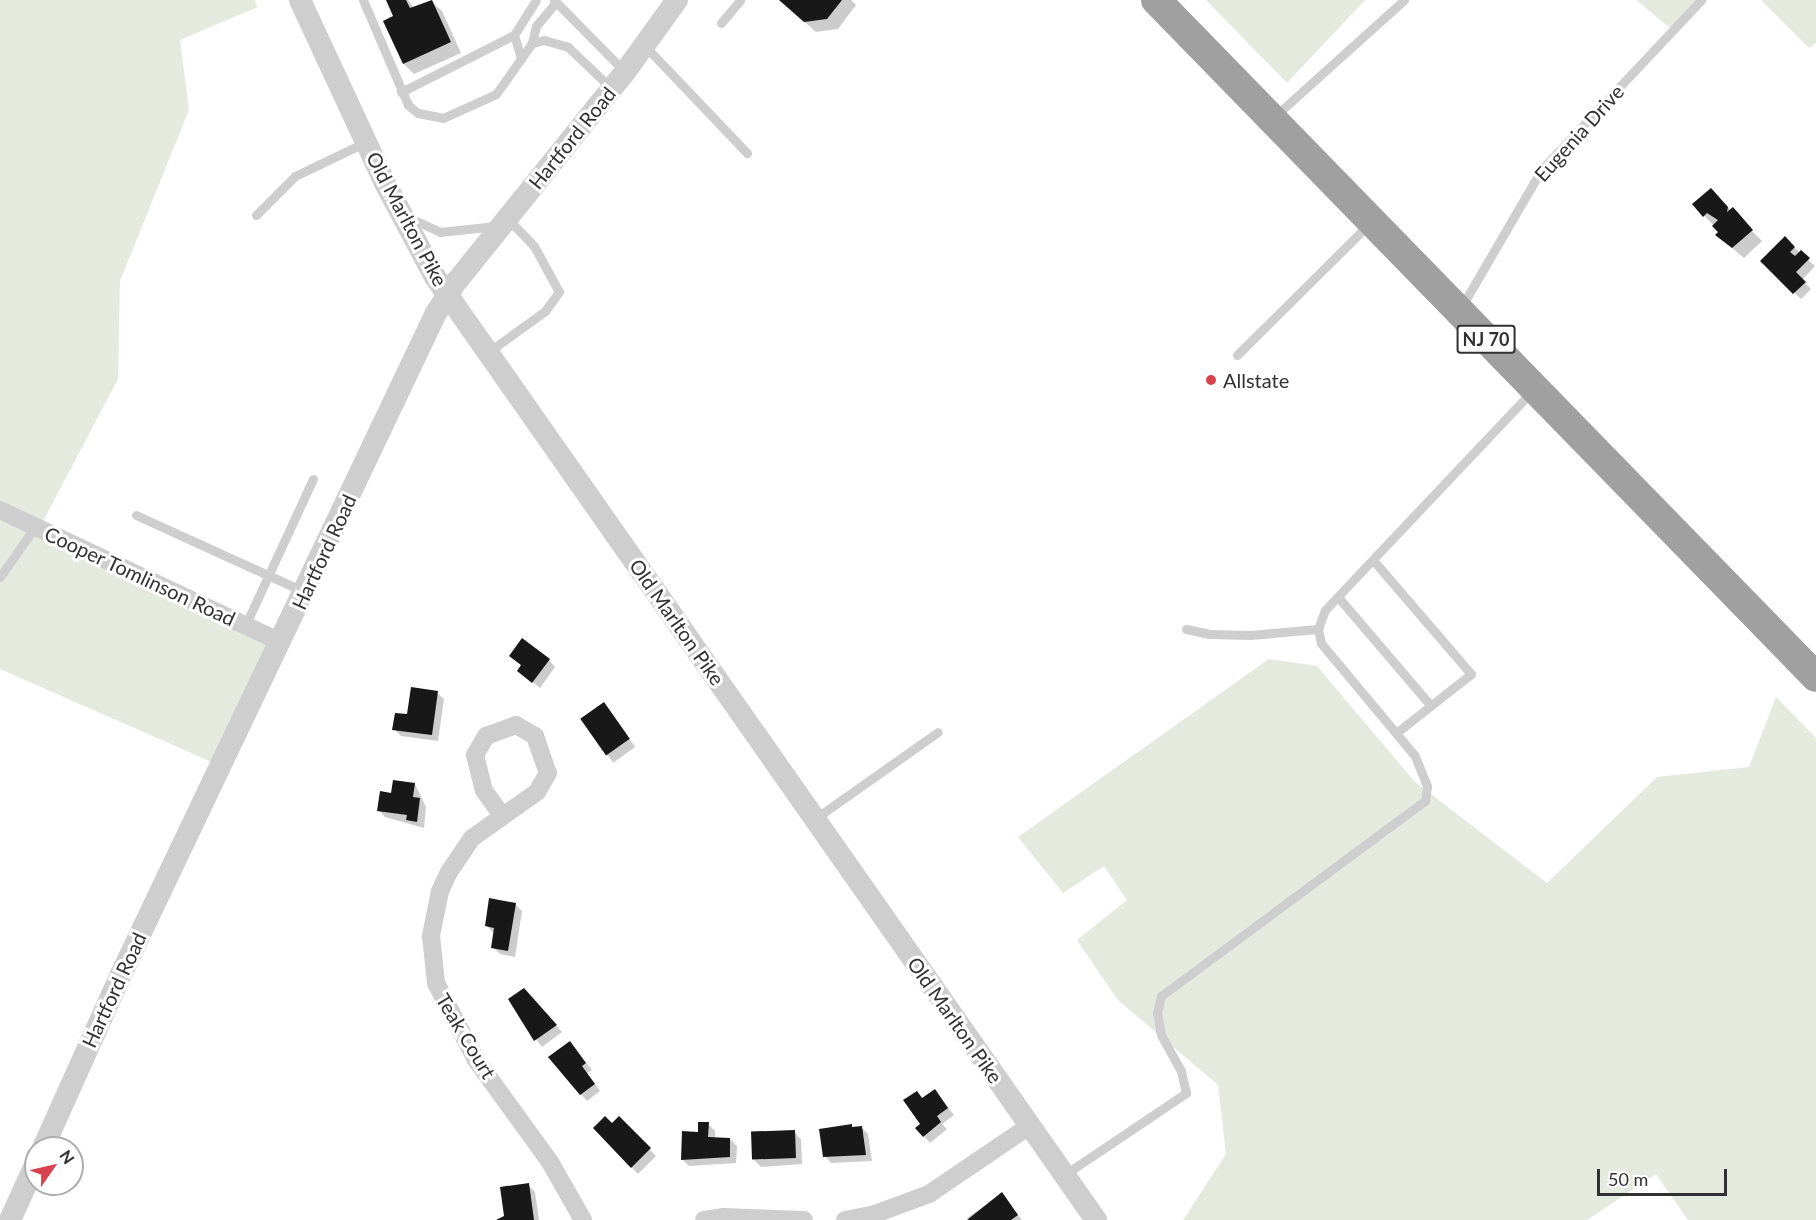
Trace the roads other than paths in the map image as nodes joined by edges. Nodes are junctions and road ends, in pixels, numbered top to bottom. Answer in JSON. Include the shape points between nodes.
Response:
{"nodes":[{"id":1,"x":300,"y":0,"type":"edge"},
{"id":2,"x":363,"y":0,"type":"edge"},
{"id":3,"x":536,"y":0,"type":"edge"},
{"id":4,"x":677,"y":0,"type":"edge"},
{"id":5,"x":740,"y":0,"type":"edge"},
{"id":6,"x":1156,"y":0,"type":"edge"},
{"id":7,"x":1404,"y":0,"type":"edge"},
{"id":8,"x":1701,"y":0,"type":"edge"},
{"id":9,"x":555,"y":1,"type":"edge"},
{"id":10,"x":721,"y":23,"type":"dead end"},
{"id":11,"x":514,"y":35,"type":"junction"},
{"id":12,"x":532,"y":43,"type":"junction"},
{"id":13,"x":644,"y":45,"type":"junction"},
{"id":14,"x":522,"y":58,"type":"junction"},
{"id":15,"x":619,"y":81,"type":"junction"},
{"id":16,"x":402,"y":92,"type":"junction"},
{"id":17,"x":1272,"y":118,"type":"junction"},
{"id":18,"x":366,"y":141,"type":"junction"},
{"id":19,"x":747,"y":153,"type":"dead end"},
{"id":20,"x":401,"y":214,"type":"junction"},
{"id":21,"x":256,"y":215,"type":"dead end"},
{"id":22,"x":1373,"y":220,"type":"junction"},
{"id":23,"x":504,"y":221,"type":"junction"},
{"id":24,"x":447,"y":294,"type":"junction"},
{"id":25,"x":1459,"y":311,"type":"junction"},
{"id":26,"x":487,"y":353,"type":"junction"},
{"id":27,"x":1238,"y":355,"type":"dead end"},
{"id":28,"x":1535,"y":389,"type":"junction"},
{"id":29,"x":313,"y":479,"type":"dead end"},
{"id":30,"x":0,"y":510,"type":"edge"},
{"id":31,"x":136,"y":515,"type":"dead end"},
{"id":32,"x":35,"y":527,"type":"junction"},
{"id":33,"x":1373,"y":560,"type":"junction"},
{"id":34,"x":269,"y":575,"type":"junction"},
{"id":35,"x":0,"y":577,"type":"edge"},
{"id":36,"x":306,"y":592,"type":"junction"},
{"id":37,"x":1338,"y":597,"type":"junction"},
{"id":38,"x":245,"y":626,"type":"junction"},
{"id":39,"x":1186,"y":629,"type":"dead end"},
{"id":40,"x":1318,"y":629,"type":"junction"},
{"id":41,"x":280,"y":642,"type":"junction"},
{"id":42,"x":1816,"y":677,"type":"edge"},
{"id":43,"x":1431,"y":706,"type":"junction"},
{"id":44,"x":938,"y":732,"type":"dead end"},
{"id":45,"x":1396,"y":733,"type":"junction"},
{"id":46,"x":501,"y":814,"type":"junction"},
{"id":47,"x":814,"y":819,"type":"junction"},
{"id":48,"x":1029,"y":1126,"type":"junction"},
{"id":49,"x":49,"y":1136,"type":"edge"},
{"id":50,"x":1064,"y":1175,"type":"junction"},
{"id":51,"x":24,"y":1189,"type":"edge"},
{"id":52,"x":10,"y":1220,"type":"edge"},
{"id":53,"x":583,"y":1220,"type":"edge"},
{"id":54,"x":704,"y":1220,"type":"edge"},
{"id":55,"x":804,"y":1220,"type":"edge"},
{"id":56,"x":845,"y":1220,"type":"edge"},
{"id":57,"x":1096,"y":1220,"type":"edge"}],
"edges":[{"from":1,"to":18,"type":"street","name":"Old Marlton Pike"},
{"from":2,"to":16,"type":"lane"},
{"from":3,"to":11,"type":"lane"},
{"from":4,"to":13,"type":"street","name":"Hartford Road"},
{"from":5,"to":10,"type":"lane"},
{"from":6,"to":17,"type":"highway","number":"NJ 70"},
{"from":7,"to":17,"type":"lane"},
{"from":8,"to":25,"type":"lane","name":"Eugenia Drive","via":[[1541,170]]},
{"from":9,"to":12,"type":"lane","via":[[536,26]]},
{"from":9,"to":15,"type":"lane"},
{"from":11,"to":14,"type":"lane"},
{"from":11,"to":16,"type":"lane"},
{"from":12,"to":14,"type":"lane"},
{"from":12,"to":15,"type":"lane","via":[[544,40],[568,46]]},
{"from":13,"to":15,"type":"street","name":"Hartford Road"},
{"from":13,"to":19,"type":"lane"},
{"from":14,"to":16,"type":"lane","via":[[496,94],[443,118],[418,113]]},
{"from":15,"to":23,"type":"street","name":"Hartford Road"},
{"from":17,"to":22,"type":"highway","number":"NJ 70"},
{"from":18,"to":20,"type":"street","name":"Old Marlton Pike"},
{"from":18,"to":21,"type":"lane","via":[[295,176]]},
{"from":20,"to":23,"type":"lane","via":[[440,232]]},
{"from":20,"to":24,"type":"street","name":"Old Marlton Pike"},
{"from":22,"to":25,"type":"highway","number":"NJ 70"},
{"from":22,"to":27,"type":"lane"},
{"from":23,"to":24,"type":"street","name":"Hartford Road"},
{"from":23,"to":26,"type":"lane","via":[[543,259],[559,292],[544,311]]},
{"from":24,"to":26,"type":"street","name":"Old Marlton Pike"},
{"from":24,"to":36,"type":"street","name":"Hartford Road"},
{"from":25,"to":28,"type":"highway","number":"NJ 70"},
{"from":26,"to":47,"type":"street","name":"Old Marlton Pike"},
{"from":28,"to":33,"type":"lane"},
{"from":28,"to":42,"type":"highway","number":"NJ 70"},
{"from":29,"to":34,"type":"lane"},
{"from":30,"to":32,"type":"street","name":"Cooper Tomlinson Road"},
{"from":31,"to":34,"type":"lane"},
{"from":32,"to":35,"type":"lane"},
{"from":32,"to":38,"type":"street","name":"Cooper Tomlinson Road"},
{"from":33,"to":37,"type":"lane"},
{"from":33,"to":43,"type":"lane","via":[[1471,674]]},
{"from":34,"to":36,"type":"lane"},
{"from":34,"to":38,"type":"lane"},
{"from":36,"to":41,"type":"street","name":"Hartford Road"},
{"from":37,"to":40,"type":"lane","via":[[1325,610]]},
{"from":37,"to":43,"type":"lane"},
{"from":38,"to":41,"type":"street","name":"Cooper Tomlinson Road"},
{"from":39,"to":40,"type":"lane","via":[[1250,635]]},
{"from":40,"to":45,"type":"lane","via":[[1321,643]]},
{"from":41,"to":49,"type":"street","name":"Hartford Road"},
{"from":43,"to":45,"type":"lane"},
{"from":44,"to":47,"type":"lane"},
{"from":45,"to":50,"type":"lane","via":[[1415,756],[1427,786],[1425,801],[1161,996],[1156,1013],[1161,1035],[1184,1079],[1186,1093]]},
{"from":46,"to":46,"type":"street","name":"Teak Court","via":[[537,792],[548,773],[535,736],[516,725],[486,736],[475,755],[484,791]]},
{"from":46,"to":53,"type":"street","name":"Teak Court","via":[[472,838],[440,891],[430,936],[435,983],[476,1060],[550,1162]]},
{"from":47,"to":48,"type":"street","name":"Old Marlton Pike"},
{"from":48,"to":50,"type":"street","name":"Old Marlton Pike"},
{"from":48,"to":56,"type":"street","via":[[937,1190],[895,1208]]},
{"from":50,"to":57,"type":"street","name":"Old Marlton Pike"},
{"from":51,"to":52,"type":"street"},
{"from":54,"to":55,"type":"street"}]}
